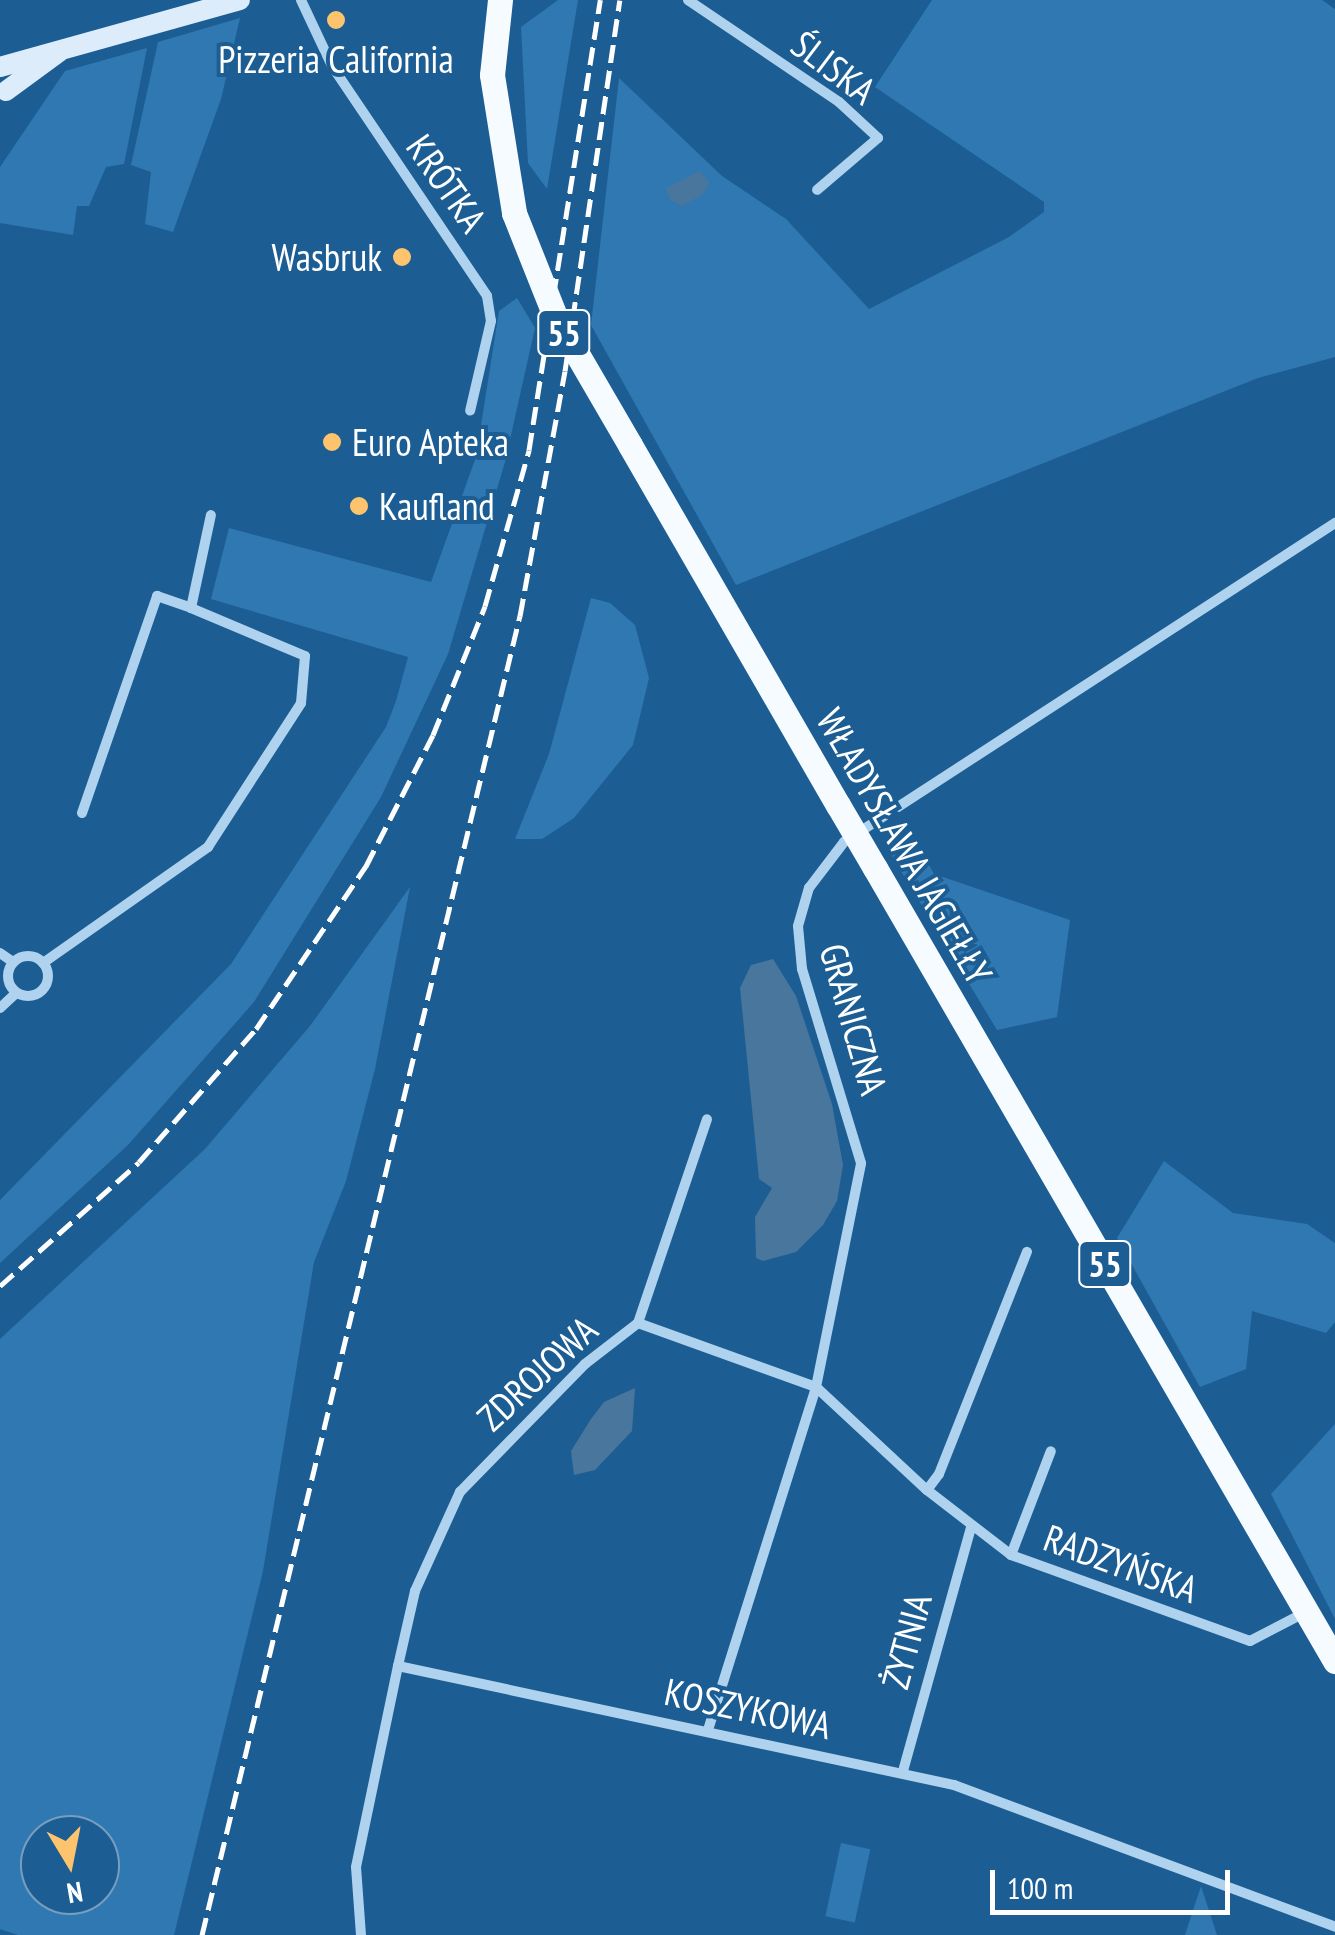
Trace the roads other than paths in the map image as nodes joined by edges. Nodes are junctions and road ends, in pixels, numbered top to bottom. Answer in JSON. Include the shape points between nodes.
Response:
{"nodes":[{"id":1,"x":205,"y":0,"type":"edge"},
{"id":2,"x":240,"y":0,"type":"edge"},
{"id":3,"x":302,"y":0,"type":"edge"},
{"id":4,"x":486,"y":0,"type":"edge"},
{"id":5,"x":500,"y":0,"type":"edge"},
{"id":6,"x":688,"y":0,"type":"edge"},
{"id":7,"x":183,"y":6,"type":"edge"},
{"id":8,"x":493,"y":39,"type":"junction"},
{"id":9,"x":64,"y":48,"type":"junction"},
{"id":10,"x":0,"y":66,"type":"edge"},
{"id":11,"x":2,"y":92,"type":"edge"},
{"id":12,"x":817,"y":190,"type":"dead end"},
{"id":13,"x":470,"y":411,"type":"dead end"},
{"id":14,"x":211,"y":515,"type":"dead end"},
{"id":15,"x":1335,"y":524,"type":"edge"},
{"id":16,"x":191,"y":608,"type":"junction"},
{"id":17,"x":82,"y":813,"type":"dead end"},
{"id":18,"x":0,"y":953,"type":"edge"},
{"id":19,"x":13,"y":962,"type":"junction"},
{"id":20,"x":43,"y":963,"type":"junction"},
{"id":21,"x":16,"y":993,"type":"junction"},
{"id":22,"x":0,"y":1008,"type":"edge"},
{"id":23,"x":706,"y":1119,"type":"dead end"},
{"id":24,"x":1027,"y":1252,"type":"dead end"},
{"id":25,"x":638,"y":1324,"type":"junction"},
{"id":26,"x":816,"y":1387,"type":"junction"},
{"id":27,"x":1051,"y":1451,"type":"dead end"},
{"id":28,"x":926,"y":1490,"type":"junction"},
{"id":29,"x":971,"y":1528,"type":"junction"},
{"id":30,"x":1011,"y":1555,"type":"junction"},
{"id":31,"x":1307,"y":1612,"type":"junction"},
{"id":32,"x":1335,"y":1660,"type":"edge"},
{"id":33,"x":398,"y":1666,"type":"junction"},
{"id":34,"x":708,"y":1730,"type":"junction"},
{"id":35,"x":903,"y":1771,"type":"junction"},
{"id":36,"x":1335,"y":1927,"type":"edge"},
{"id":37,"x":361,"y":1935,"type":"edge"}],
"edges":[{"from":1,"to":7,"type":"main road"},
{"from":2,"to":7,"type":"main road"},
{"from":3,"to":13,"type":"street","name":"KRÓTKA","via":[[332,66],[487,296],[491,321]]},
{"from":4,"to":8,"type":"main road","name":"WŁADYSŁAWA JAGIEŁŁY","number":"55"},
{"from":5,"to":8,"type":"main road","name":"WŁADYSŁAWA JAGIEŁŁY","number":"55"},
{"from":6,"to":12,"type":"street","name":"ŚLISKA","via":[[839,102],[878,138]]},
{"from":7,"to":9,"type":"main road"},
{"from":8,"to":31,"type":"main road","name":"WŁADYSŁAWA JAGIEŁŁY","number":"55","bridge":true,"via":[[495,111],[514,213],[555,316]]},
{"from":9,"to":10,"type":"main road"},
{"from":9,"to":11,"type":"main road"},
{"from":14,"to":16,"type":"street"},
{"from":15,"to":26,"type":"street","name":"GRANICZNA","via":[[844,842],[820,868],[803,904],[800,957],[862,1163]]},
{"from":16,"to":17,"type":"street","via":[[157,596]]},
{"from":16,"to":20,"type":"street","via":[[305,656],[301,703],[208,847]]},
{"from":18,"to":19,"type":"street"},
{"from":19,"to":20,"type":"street","via":[[28,956]]},
{"from":19,"to":21,"type":"street","via":[[7,978]]},
{"from":20,"to":21,"type":"street","via":[[46,986],[32,996]]},
{"from":21,"to":22,"type":"street"},
{"from":23,"to":25,"type":"street","name":"ZDROJOWA"},
{"from":24,"to":28,"type":"street","via":[[939,1474]]},
{"from":25,"to":26,"type":"street","name":"RADZYŃSKA"},
{"from":25,"to":33,"type":"street","name":"ZDROJOWA","via":[[585,1364],[460,1492],[415,1592]]},
{"from":26,"to":28,"type":"street","name":"RADZYŃSKA"},
{"from":26,"to":34,"type":"street","name":"GRANICZNA"},
{"from":27,"to":30,"type":"street"},
{"from":28,"to":29,"type":"street","name":"RADZYŃSKA"},
{"from":29,"to":30,"type":"street","name":"RADZYŃSKA"},
{"from":29,"to":35,"type":"street","name":"ŻYTNIA"},
{"from":30,"to":31,"type":"street","name":"RADZYŃSKA","via":[[1250,1641]]},
{"from":31,"to":32,"type":"main road","name":"WŁADYSŁAWA JAGIEŁŁY","number":"55"},
{"from":33,"to":34,"type":"street","name":"KOSZYKOWA"},
{"from":33,"to":37,"type":"street","via":[[356,1867]]},
{"from":34,"to":35,"type":"street","name":"KOSZYKOWA"},
{"from":35,"to":36,"type":"street","name":"KOSZYKOWA"}]}
